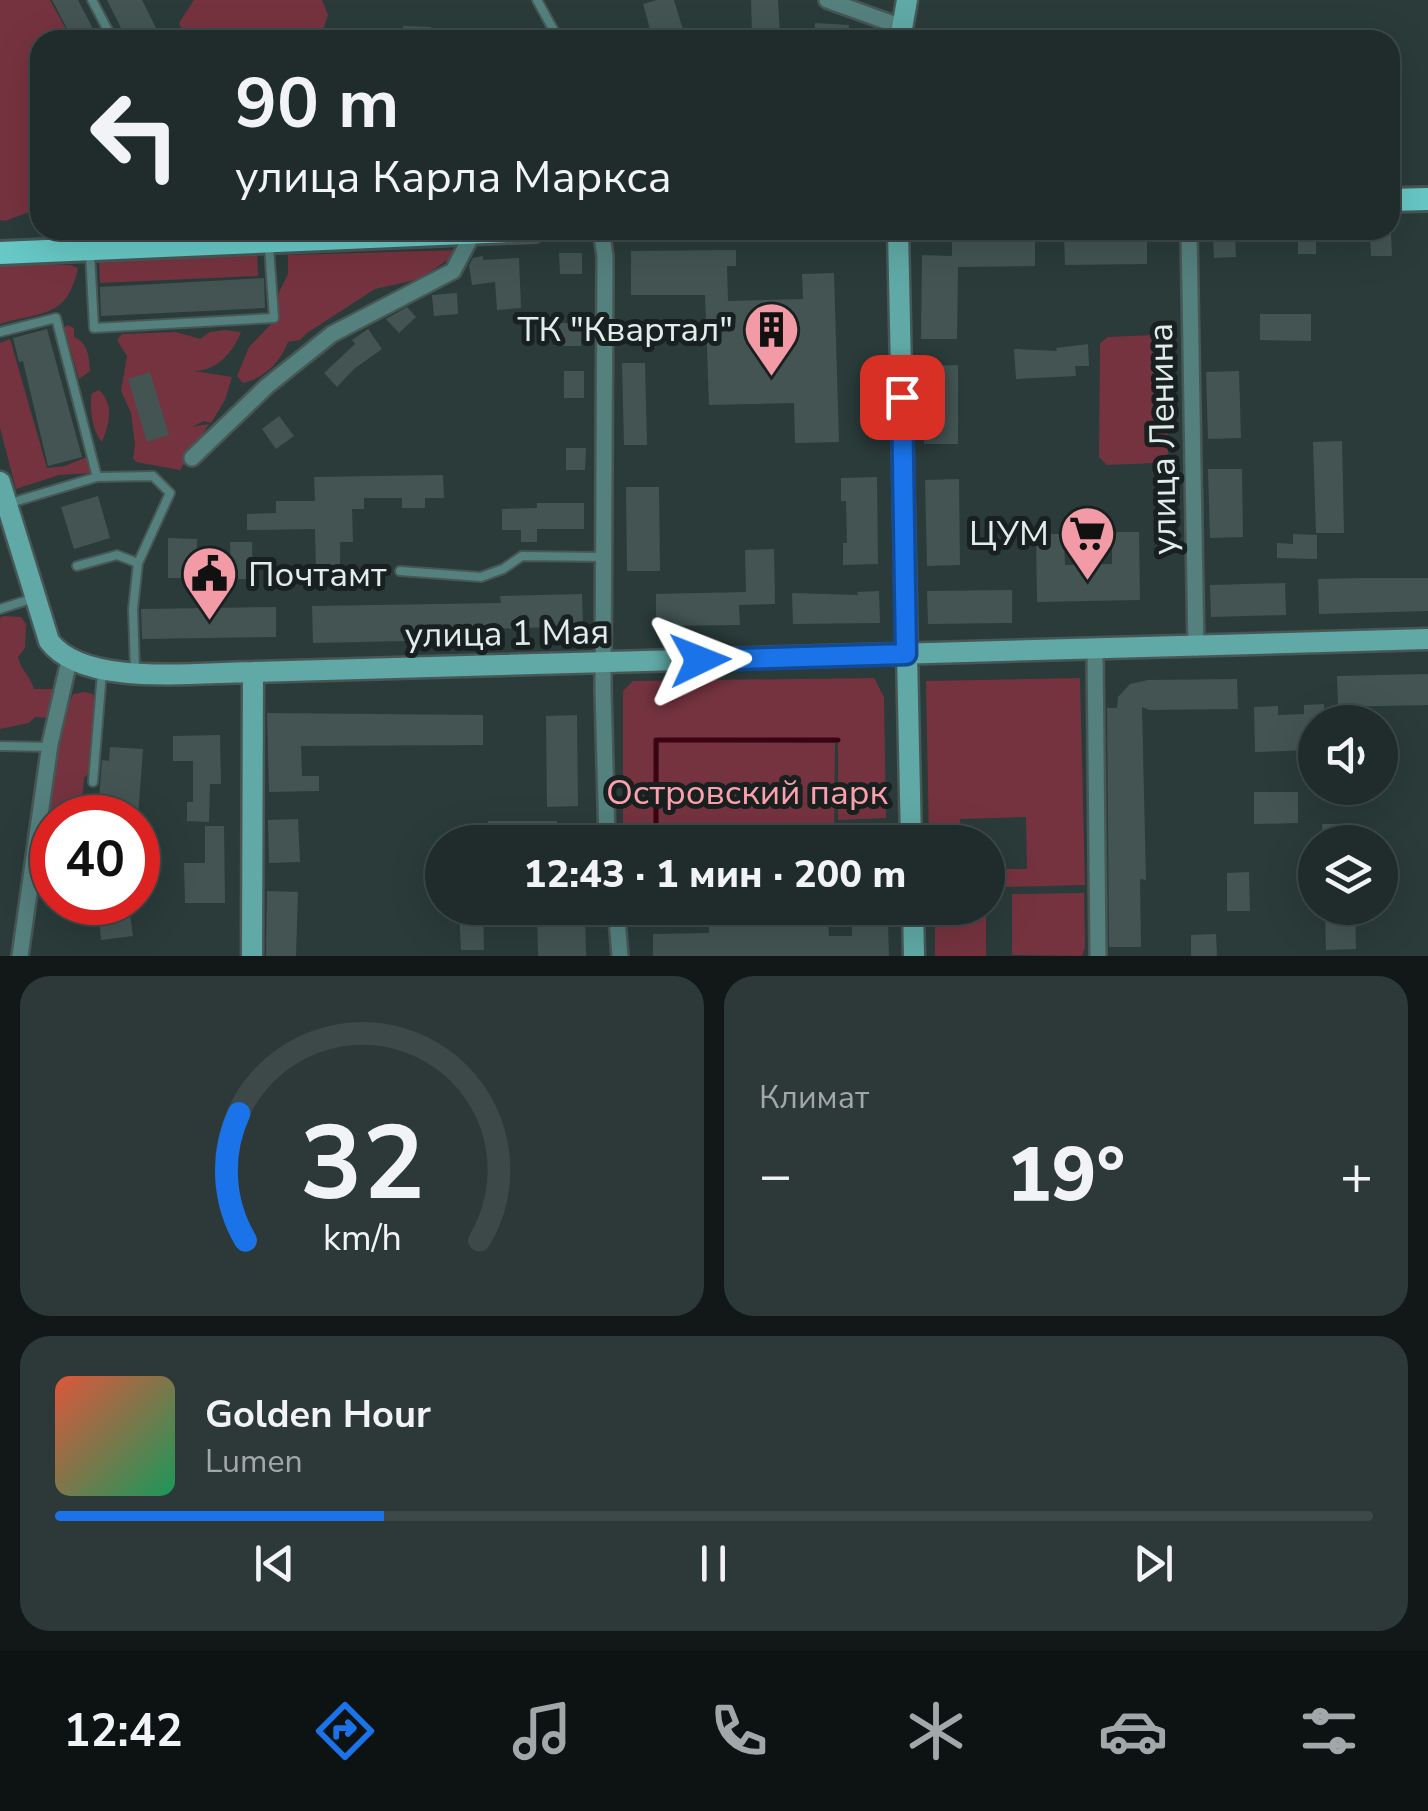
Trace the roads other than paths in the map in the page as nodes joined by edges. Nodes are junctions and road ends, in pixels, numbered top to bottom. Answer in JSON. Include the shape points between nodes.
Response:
{"nodes":[{"id":1,"x":92,"y":0,"type":"edge"},
{"id":2,"x":537,"y":0,"type":"edge"},
{"id":3,"x":826,"y":0,"type":"edge"},
{"id":4,"x":906,"y":0,"type":"edge"},
{"id":5,"x":108,"y":30,"type":"edge"},
{"id":6,"x":554,"y":30,"type":"edge"},
{"id":7,"x":892,"y":30,"type":"edge"},
{"id":8,"x":902,"y":30,"type":"edge"},
{"id":9,"x":1428,"y":199,"type":"edge"},
{"id":10,"x":1400,"y":200,"type":"edge"},
{"id":11,"x":170,"y":240,"type":"edge"},
{"id":12,"x":251,"y":240,"type":"edge"},
{"id":13,"x":278,"y":240,"type":"edge"},
{"id":14,"x":469,"y":240,"type":"edge"},
{"id":15,"x":602,"y":240,"type":"edge"},
{"id":16,"x":898,"y":240,"type":"edge"},
{"id":17,"x":1189,"y":240,"type":"edge"},
{"id":18,"x":269,"y":241,"type":"junction"},
{"id":19,"x":90,"y":249,"type":"junction"},
{"id":20,"x":0,"y":253,"type":"edge"},
{"id":21,"x":0,"y":332,"type":"edge"},
{"id":22,"x":192,"y":458,"type":"dead end"},
{"id":23,"x":97,"y":477,"type":"junction"},
{"id":24,"x":0,"y":482,"type":"edge"},
{"id":25,"x":6,"y":504,"type":"junction"},
{"id":26,"x":603,"y":556,"type":"junction"},
{"id":27,"x":138,"y":563,"type":"junction"},
{"id":28,"x":76,"y":566,"type":"dead end"},
{"id":29,"x":400,"y":571,"type":"dead end"},
{"id":30,"x":34,"y":598,"type":"junction"},
{"id":31,"x":0,"y":609,"type":"edge"},
{"id":32,"x":1428,"y":639,"type":"edge"},
{"id":33,"x":1196,"y":648,"type":"junction"},
{"id":34,"x":1095,"y":650,"type":"junction"},
{"id":35,"x":906,"y":654,"type":"junction"},
{"id":36,"x":69,"y":660,"type":"junction"},
{"id":37,"x":604,"y":663,"type":"junction"},
{"id":38,"x":102,"y":671,"type":"junction"},
{"id":39,"x":135,"y":672,"type":"junction"},
{"id":40,"x":252,"y":672,"type":"junction"},
{"id":41,"x":100,"y":703,"type":"junction"},
{"id":42,"x":110,"y":710,"type":"dead end"},
{"id":43,"x":0,"y":746,"type":"edge"},
{"id":44,"x":49,"y":747,"type":"junction"},
{"id":45,"x":93,"y":782,"type":"dead end"},
{"id":46,"x":607,"y":825,"type":"edge"},
{"id":47,"x":911,"y":825,"type":"edge"},
{"id":48,"x":617,"y":925,"type":"edge"},
{"id":49,"x":913,"y":925,"type":"edge"},
{"id":50,"x":20,"y":956,"type":"edge"},
{"id":51,"x":252,"y":956,"type":"edge"},
{"id":52,"x":620,"y":956,"type":"edge"},
{"id":53,"x":914,"y":956,"type":"edge"},
{"id":54,"x":1098,"y":956,"type":"edge"}],
"edges":[{"from":1,"to":5,"type":"lane"},
{"from":2,"to":6,"type":"lane"},
{"from":3,"to":7,"type":"street"},
{"from":4,"to":8,"type":"street"},
{"from":9,"to":10,"type":"main road"},
{"from":11,"to":19,"type":"main road"},
{"from":12,"to":18,"type":"main road"},
{"from":13,"to":18,"type":"main road"},
{"from":14,"to":22,"type":"street","via":[[453,271],[332,334]]},
{"from":15,"to":26,"type":"street"},
{"from":16,"to":35,"type":"street"},
{"from":17,"to":33,"type":"street","name":"улица Ленина"},
{"from":18,"to":19,"type":"lane","via":[[274,318],[94,328]]},
{"from":19,"to":20,"type":"main road"},
{"from":21,"to":23,"type":"lane","via":[[56,318]]},
{"from":23,"to":25,"type":"lane"},
{"from":23,"to":27,"type":"lane","via":[[153,476],[170,493]]},
{"from":24,"to":25,"type":"street"},
{"from":25,"to":30,"type":"street"},
{"from":26,"to":29,"type":"lane","via":[[522,556],[481,577]]},
{"from":26,"to":37,"type":"street"},
{"from":27,"to":28,"type":"lane","via":[[117,555]]},
{"from":27,"to":39,"type":"lane"},
{"from":30,"to":31,"type":"lane"},
{"from":30,"to":36,"type":"street","via":[[49,642]]},
{"from":32,"to":33,"type":"street","name":"улица 1 Мая"},
{"from":33,"to":34,"type":"street","name":"улица 1 Мая"},
{"from":34,"to":35,"type":"street","name":"улица 1 Мая"},
{"from":34,"to":54,"type":"street"},
{"from":35,"to":37,"type":"street","name":"улица 1 Мая"},
{"from":35,"to":47,"type":"street"},
{"from":36,"to":38,"type":"street","name":"улица 1 Мая"},
{"from":36,"to":44,"type":"street"},
{"from":37,"to":40,"type":"street","name":"улица 1 Мая"},
{"from":37,"to":46,"type":"street"},
{"from":38,"to":39,"type":"street","name":"улица 1 Мая"},
{"from":38,"to":41,"type":"lane"},
{"from":39,"to":40,"type":"street","name":"улица 1 Мая"},
{"from":40,"to":51,"type":"street"},
{"from":41,"to":42,"type":"lane"},
{"from":41,"to":45,"type":"lane"},
{"from":43,"to":44,"type":"lane"},
{"from":44,"to":50,"type":"street"},
{"from":48,"to":52,"type":"street"},
{"from":49,"to":53,"type":"street"}]}
